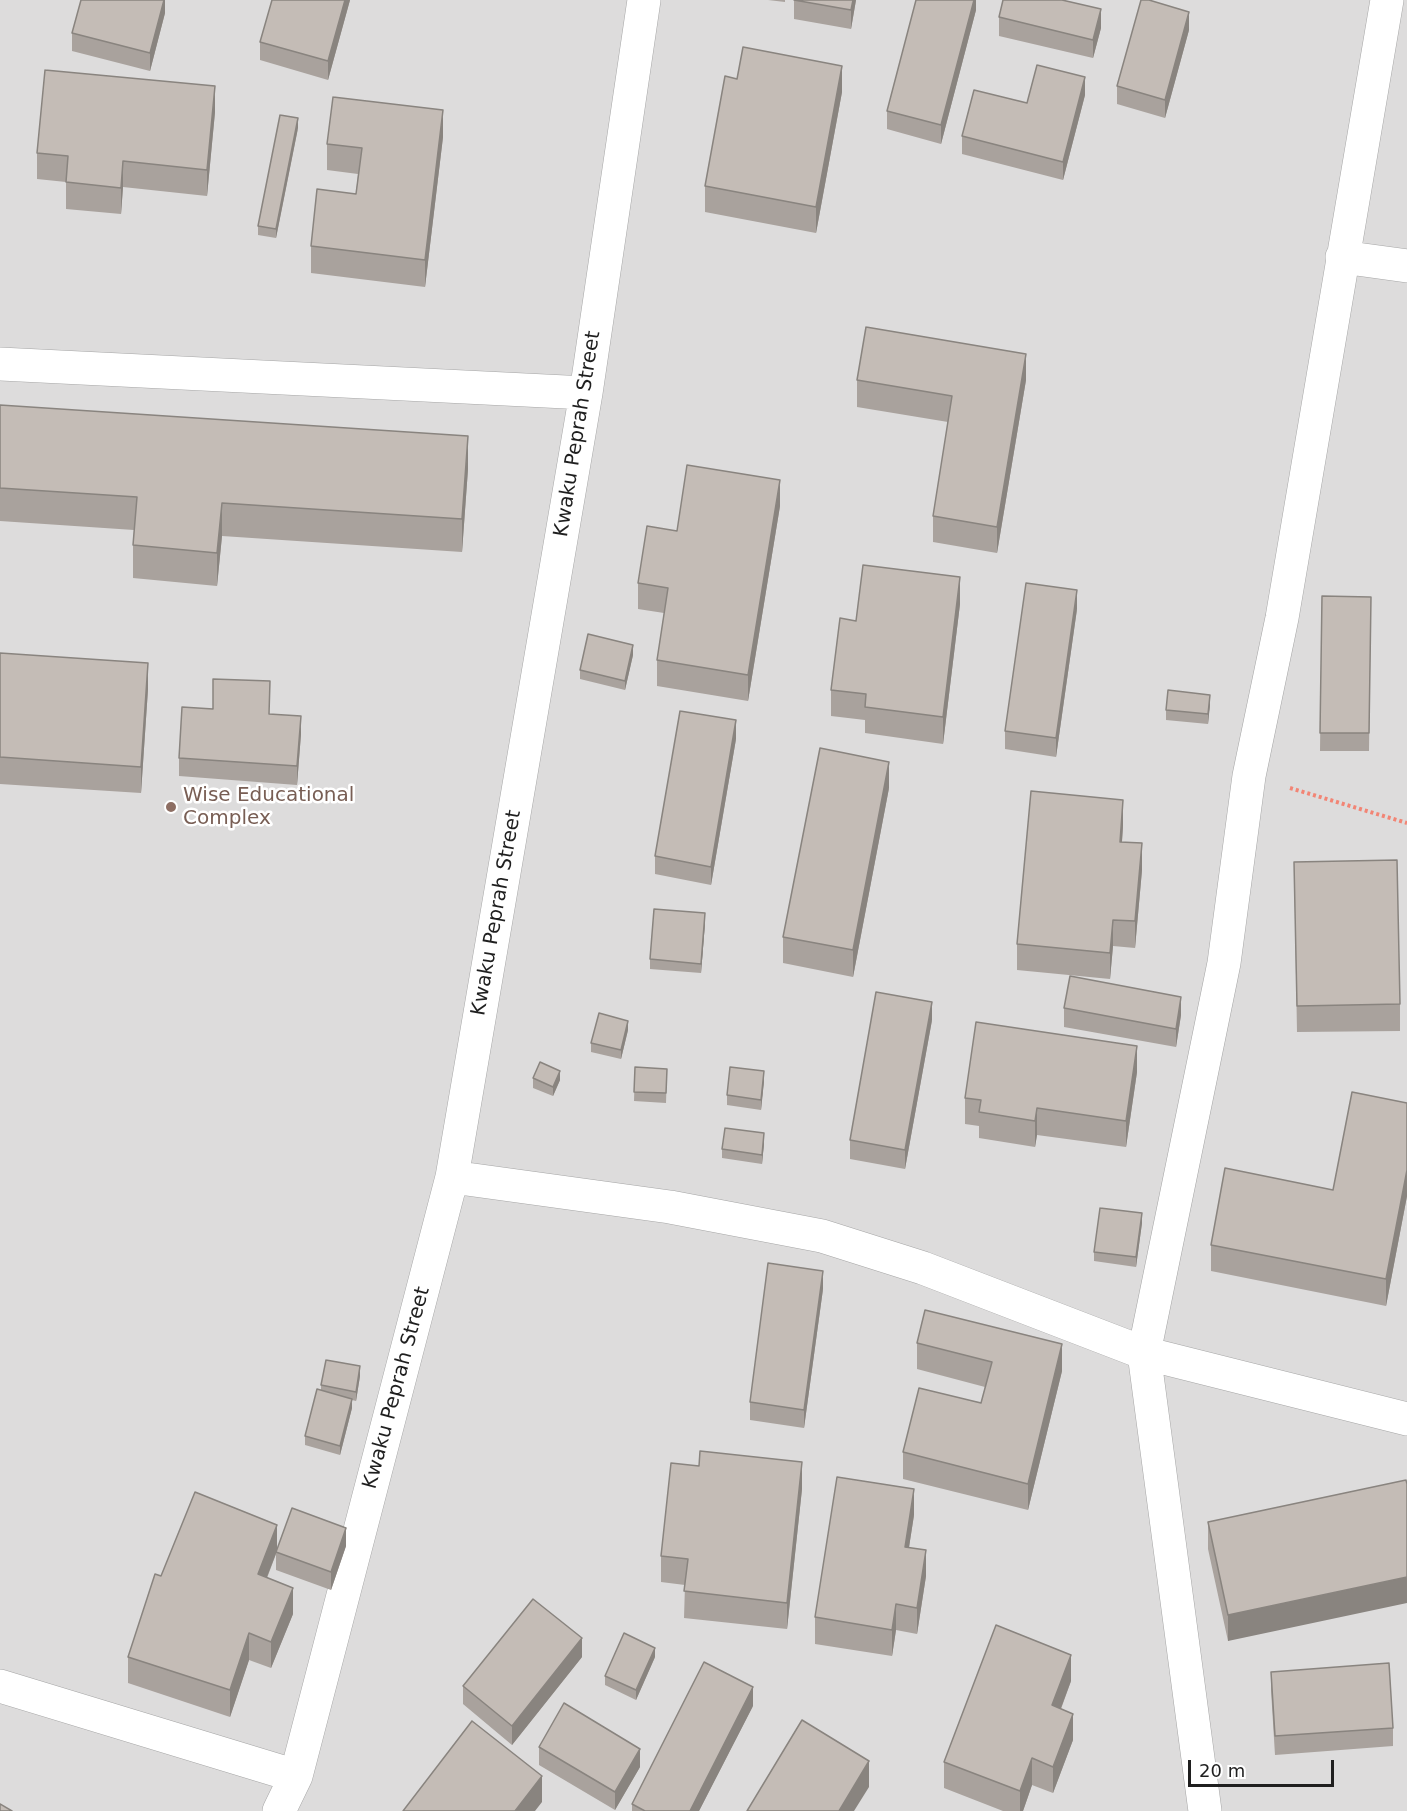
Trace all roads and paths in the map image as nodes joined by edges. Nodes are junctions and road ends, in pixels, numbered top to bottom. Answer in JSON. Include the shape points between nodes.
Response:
{"nodes":[{"id":1,"x":644,"y":0,"type":"edge"},
{"id":2,"x":1387,"y":0,"type":"edge"},
{"id":3,"x":1342,"y":256,"type":"junction"},
{"id":4,"x":1407,"y":266,"type":"edge"},
{"id":5,"x":0,"y":364,"type":"edge"},
{"id":6,"x":586,"y":393,"type":"junction"},
{"id":7,"x":1249,"y":776,"type":"junction"},
{"id":8,"x":1407,"y":823,"type":"edge"},
{"id":9,"x":452,"y":1177,"type":"junction"},
{"id":10,"x":1144,"y":1353,"type":"junction"},
{"id":11,"x":1407,"y":1419,"type":"edge"},
{"id":12,"x":0,"y":1686,"type":"edge"},
{"id":13,"x":296,"y":1776,"type":"junction"},
{"id":14,"x":279,"y":1811,"type":"edge"},
{"id":15,"x":1205,"y":1811,"type":"edge"}],
"edges":[{"from":1,"to":6,"type":"street","name":"Kwaku Peprah Street"},
{"from":2,"to":3,"type":"street"},
{"from":3,"to":4,"type":"street"},
{"from":3,"to":7,"type":"street","via":[[1282,618]]},
{"from":5,"to":6,"type":"street"},
{"from":6,"to":9,"type":"street","name":"Kwaku Peprah Street"},
{"from":7,"to":8,"type":"path"},
{"from":7,"to":10,"type":"street","via":[[1224,963]]},
{"from":9,"to":10,"type":"street","via":[[670,1207],[822,1236],[922,1268]]},
{"from":9,"to":13,"type":"street","name":"Kwaku Peprah Street"},
{"from":10,"to":11,"type":"street"},
{"from":10,"to":15,"type":"street"},
{"from":12,"to":13,"type":"street"},
{"from":13,"to":14,"type":"street","name":"Kwaku Peprah Street"}]}
